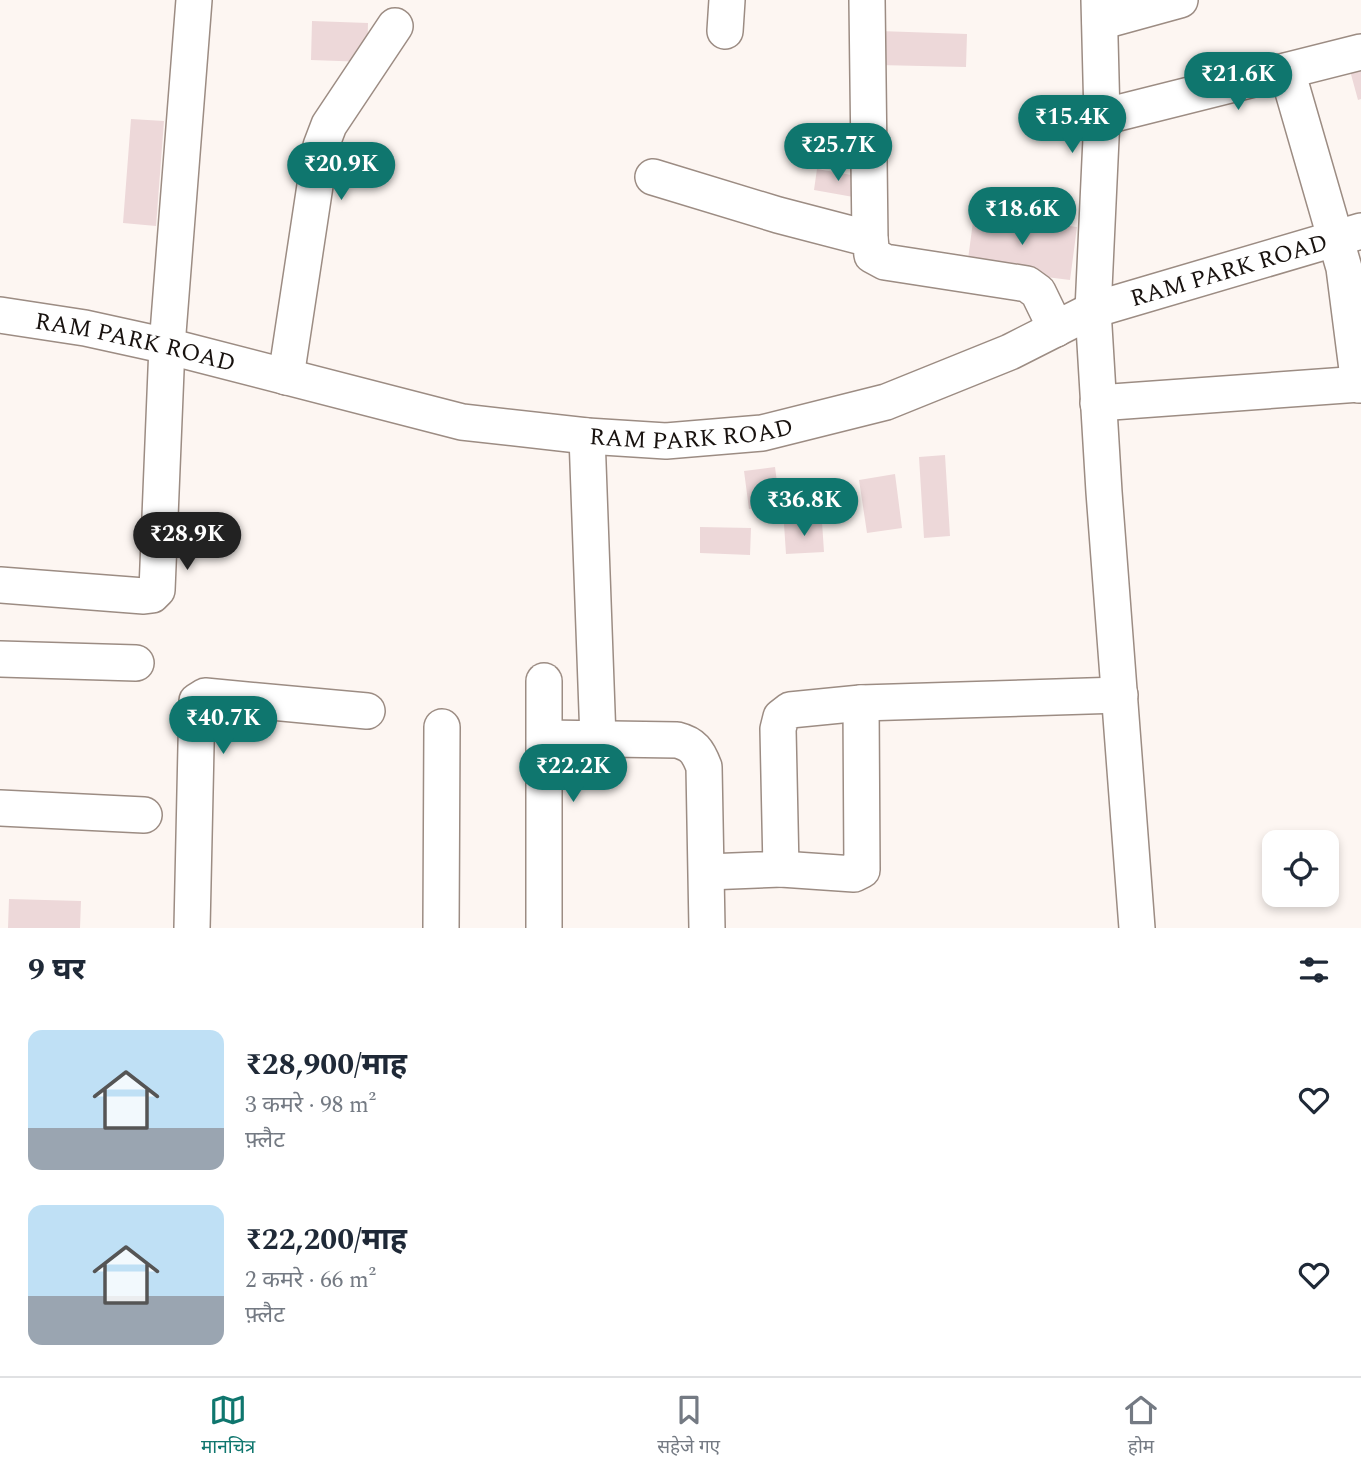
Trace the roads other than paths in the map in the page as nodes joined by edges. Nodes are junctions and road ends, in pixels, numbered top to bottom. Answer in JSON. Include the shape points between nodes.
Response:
{"nodes":[{"id":1,"x":194,"y":0,"type":"edge"},
{"id":2,"x":867,"y":0,"type":"edge"},
{"id":3,"x":1180,"y":0,"type":"edge"},
{"id":4,"x":1100,"y":11,"type":"edge"},
{"id":5,"x":395,"y":26,"type":"dead end"},
{"id":6,"x":1361,"y":52,"type":"edge"},
{"id":7,"x":1287,"y":71,"type":"junction"},
{"id":8,"x":1102,"y":117,"type":"junction"},
{"id":9,"x":653,"y":177,"type":"dead end"},
{"id":10,"x":1348,"y":235,"type":"edge"},
{"id":11,"x":870,"y":239,"type":"junction"},
{"id":12,"x":1093,"y":310,"type":"junction"},
{"id":13,"x":0,"y":315,"type":"edge"},
{"id":14,"x":1056,"y":329,"type":"junction"},
{"id":15,"x":167,"y":346,"type":"junction"},
{"id":16,"x":286,"y":377,"type":"junction"},
{"id":17,"x":1360,"y":384,"type":"edge"},
{"id":18,"x":1098,"y":403,"type":"junction"},
{"id":19,"x":587,"y":436,"type":"junction"},
{"id":20,"x":0,"y":585,"type":"edge"},
{"id":21,"x":0,"y":659,"type":"edge"},
{"id":22,"x":136,"y":663,"type":"dead end"},
{"id":23,"x":544,"y":681,"type":"dead end"},
{"id":24,"x":1120,"y":695,"type":"junction"},
{"id":25,"x":861,"y":704,"type":"junction"},
{"id":26,"x":367,"y":711,"type":"dead end"},
{"id":27,"x":442,"y":727,"type":"dead end"},
{"id":28,"x":545,"y":738,"type":"junction"},
{"id":29,"x":598,"y":739,"type":"junction"},
{"id":30,"x":0,"y":808,"type":"edge"},
{"id":31,"x":144,"y":815,"type":"dead end"},
{"id":32,"x":781,"y":869,"type":"junction"},
{"id":33,"x":707,"y":872,"type":"junction"},
{"id":34,"x":192,"y":928,"type":"edge"},
{"id":35,"x":441,"y":928,"type":"edge"},
{"id":36,"x":544,"y":928,"type":"edge"},
{"id":37,"x":707,"y":928,"type":"edge"},
{"id":38,"x":1136,"y":928,"type":"edge"}],
"edges":[{"from":1,"to":15,"type":"street"},
{"from":2,"to":11,"type":"street"},
{"from":3,"to":4,"type":"street"},
{"from":4,"to":8,"type":"street"},
{"from":5,"to":16,"type":"street","via":[[329,125],[321,146]]},
{"from":6,"to":7,"type":"street"},
{"from":7,"to":8,"type":"street"},
{"from":7,"to":10,"type":"street"},
{"from":8,"to":12,"type":"street"},
{"from":9,"to":11,"type":"street"},
{"from":10,"to":12,"type":"street","name":"RAM PARK ROAD"},
{"from":10,"to":17,"type":"street","via":[[1344,268]]},
{"from":11,"to":14,"type":"street","via":[[872,255],[885,262],[1027,284],[1038,292]]},
{"from":12,"to":14,"type":"street","name":"RAM PARK ROAD"},
{"from":12,"to":18,"type":"street"},
{"from":13,"to":15,"type":"street","name":"RAM PARK ROAD"},
{"from":14,"to":19,"type":"street","name":"RAM PARK ROAD","via":[[887,402],[762,433],[666,441]]},
{"from":15,"to":16,"type":"street","name":"RAM PARK ROAD"},
{"from":15,"to":20,"type":"street","via":[[157,590],[144,596]]},
{"from":16,"to":19,"type":"street","name":"RAM PARK ROAD","via":[[462,422]]},
{"from":17,"to":18,"type":"street"},
{"from":18,"to":24,"type":"street"},
{"from":19,"to":29,"type":"street"},
{"from":21,"to":22,"type":"street"},
{"from":23,"to":28,"type":"street"},
{"from":24,"to":25,"type":"street"},
{"from":24,"to":38,"type":"street"},
{"from":25,"to":32,"type":"street","via":[[802,707],[781,717]]},
{"from":25,"to":32,"type":"street","via":[[862,870],[854,874]]},
{"from":26,"to":34,"type":"street","via":[[205,696],[197,701]]},
{"from":27,"to":35,"type":"street"},
{"from":28,"to":29,"type":"street"},
{"from":28,"to":36,"type":"street"},
{"from":29,"to":33,"type":"street","via":[[677,740],[699,752],[704,767]]},
{"from":30,"to":31,"type":"street"},
{"from":32,"to":33,"type":"street"},
{"from":33,"to":37,"type":"street"}]}
